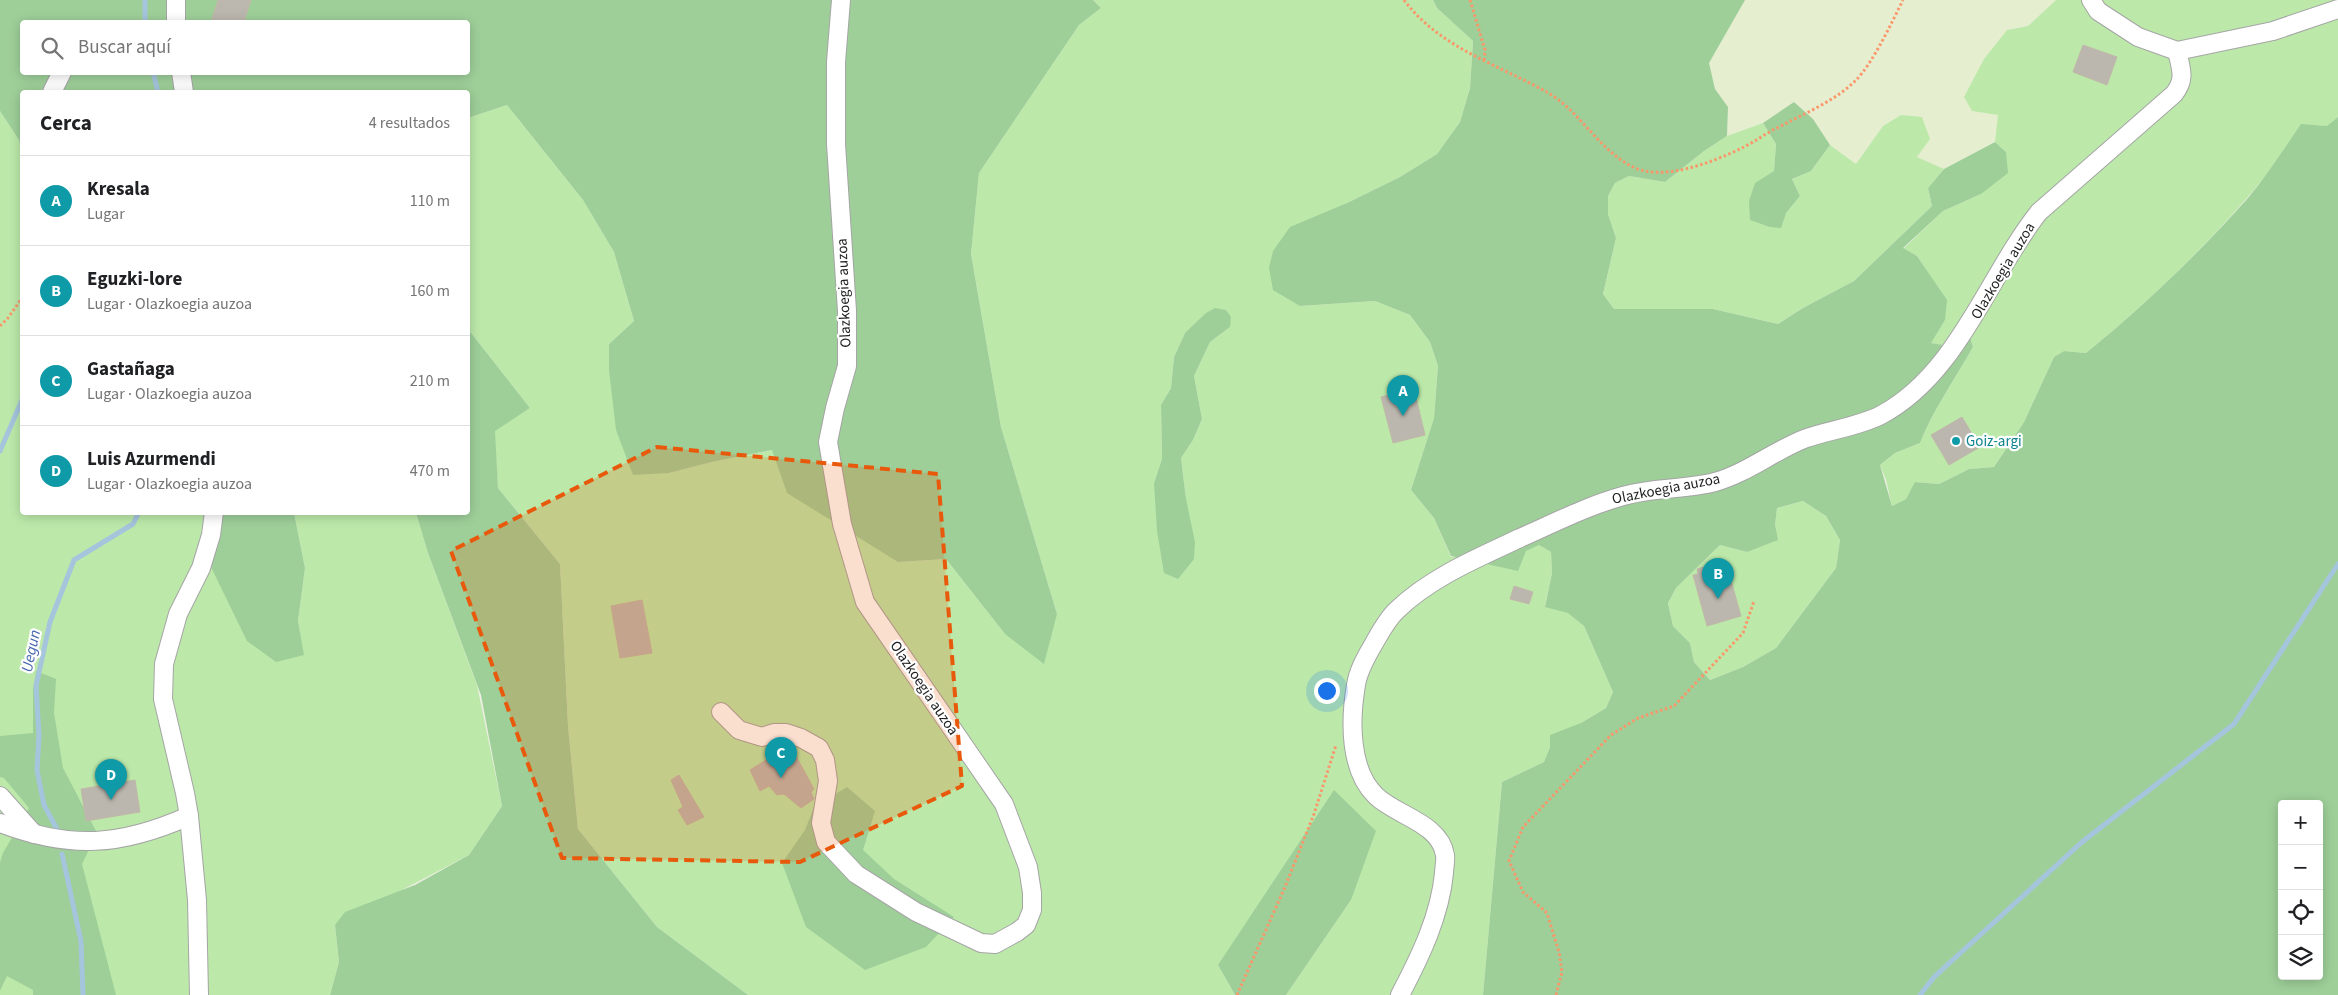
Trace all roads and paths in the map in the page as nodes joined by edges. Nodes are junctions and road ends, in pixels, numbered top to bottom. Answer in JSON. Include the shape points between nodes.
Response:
{"nodes":[{"id":1,"x":176,"y":0,"type":"edge"},
{"id":2,"x":841,"y":0,"type":"edge"},
{"id":3,"x":1404,"y":0,"type":"edge"},
{"id":4,"x":1470,"y":0,"type":"edge"},
{"id":5,"x":1903,"y":0,"type":"edge"},
{"id":6,"x":2091,"y":0,"type":"edge"},
{"id":7,"x":2338,"y":9,"type":"edge"},
{"id":8,"x":176,"y":20,"type":"edge"},
{"id":9,"x":2177,"y":52,"type":"junction"},
{"id":10,"x":1484,"y":62,"type":"junction"},
{"id":11,"x":60,"y":75,"type":"edge"},
{"id":12,"x":181,"y":75,"type":"edge"},
{"id":13,"x":53,"y":90,"type":"edge"},
{"id":14,"x":184,"y":90,"type":"edge"},
{"id":15,"x":20,"y":301,"type":"edge"},
{"id":16,"x":0,"y":326,"type":"edge"},
{"id":17,"x":214,"y":515,"type":"edge"},
{"id":18,"x":1754,"y":601,"type":"dead end"},
{"id":19,"x":721,"y":712,"type":"dead end"},
{"id":20,"x":1339,"y":736,"type":"dead end"},
{"id":21,"x":0,"y":796,"type":"edge"},
{"id":22,"x":189,"y":816,"type":"junction"},
{"id":23,"x":0,"y":822,"type":"edge"},
{"id":24,"x":35,"y":834,"type":"junction"},
{"id":25,"x":199,"y":995,"type":"edge"},
{"id":26,"x":1237,"y":995,"type":"edge"},
{"id":27,"x":1400,"y":995,"type":"edge"},
{"id":28,"x":1556,"y":995,"type":"edge"}],
"edges":[{"from":1,"to":8,"type":"street"},
{"from":2,"to":19,"type":"street","name":"Olazkoegia auzoa","via":[[836,62],[836,144],[847,311],[846,366],[828,442],[842,524],[865,602],[1004,804],[1025,859],[1032,893],[1032,910],[1026,925],[995,944],[981,943],[916,912],[856,874],[826,842],[821,822],[828,781],[825,760],[819,748],[786,733],[762,737],[739,730]]},
{"from":3,"to":10,"type":"path","via":[[1430,27]]},
{"from":4,"to":10,"type":"path","via":[[1484,44]]},
{"from":5,"to":10,"type":"path","via":[[1856,81],[1742,148],[1682,170],[1655,172],[1634,167],[1614,155],[1563,102]]},
{"from":6,"to":9,"type":"street","via":[[2098,10],[2138,37]]},
{"from":7,"to":9,"type":"street","via":[[2273,31]]},
{"from":9,"to":27,"type":"street","name":"Olazkoegia auzoa","via":[[2182,73],[2181,85],[2174,94],[2039,212],[2021,235],[1970,325],[1928,376],[1887,410],[1803,440],[1721,480],[1648,490],[1592,506],[1443,576],[1395,611],[1363,664],[1356,683],[1352,730],[1358,767],[1364,782],[1376,796],[1428,828],[1438,839],[1445,855],[1441,898],[1418,962]]},
{"from":11,"to":13,"type":"street"},
{"from":12,"to":14,"type":"street"},
{"from":15,"to":16,"type":"path"},
{"from":17,"to":22,"type":"street","via":[[201,568],[178,614],[164,664],[163,699]]},
{"from":18,"to":28,"type":"path","via":[[1743,633],[1674,706],[1638,718],[1611,735],[1522,827],[1509,860],[1523,892],[1547,913],[1562,972]]},
{"from":20,"to":26,"type":"path","via":[[1289,878]]},
{"from":21,"to":24,"type":"street"},
{"from":22,"to":24,"type":"street","via":[[159,829],[112,841],[87,842]]},
{"from":22,"to":25,"type":"street","via":[[197,900]]},
{"from":23,"to":24,"type":"street"}]}
